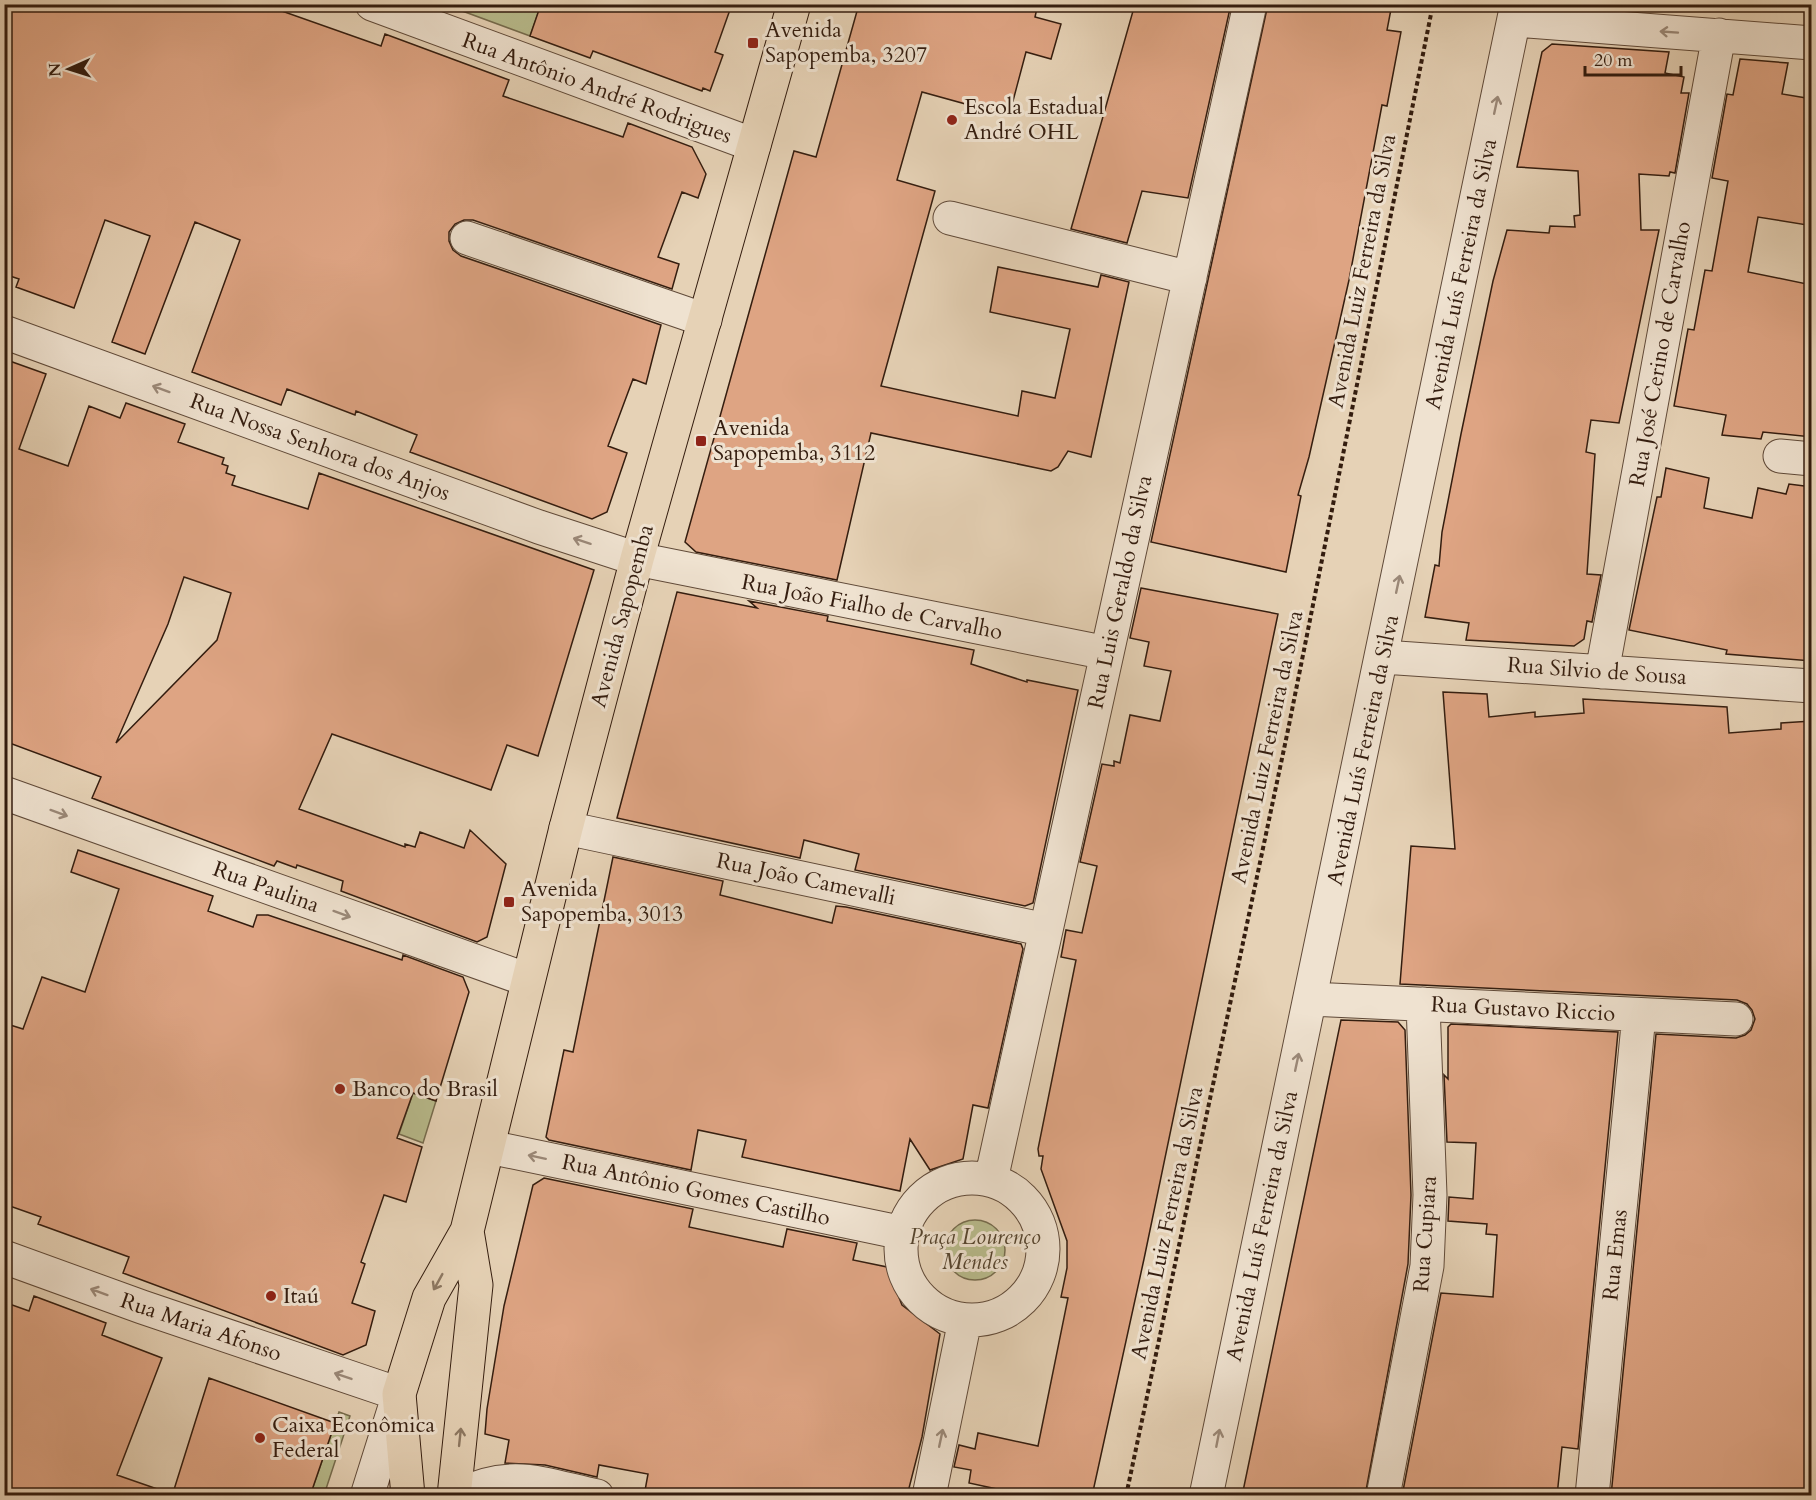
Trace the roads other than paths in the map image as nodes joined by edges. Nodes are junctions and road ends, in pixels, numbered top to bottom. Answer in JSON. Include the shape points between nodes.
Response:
{"nodes":[{"id":1,"x":372,"y":4,"type":"edge"},
{"id":2,"x":794,"y":4,"type":"edge"},
{"id":3,"x":1250,"y":4,"type":"edge"},
{"id":4,"x":1515,"y":12,"type":"edge"},
{"id":5,"x":1719,"y":35,"type":"junction"},
{"id":6,"x":1812,"y":43,"type":"edge"},
{"id":7,"x":754,"y":146,"type":"junction"},
{"id":8,"x":950,"y":218,"type":"dead end"},
{"id":9,"x":467,"y":238,"type":"dead end"},
{"id":10,"x":1190,"y":278,"type":"junction"},
{"id":11,"x":705,"y":320,"type":"junction"},
{"id":12,"x":4,"y":332,"type":"edge"},
{"id":13,"x":637,"y":559,"type":"junction"},
{"id":14,"x":1107,"y":653,"type":"junction"},
{"id":15,"x":1383,"y":657,"type":"junction"},
{"id":16,"x":1602,"y":672,"type":"junction"},
{"id":17,"x":1812,"y":686,"type":"edge"},
{"id":18,"x":4,"y":793,"type":"edge"},
{"id":19,"x":566,"y":828,"type":"junction"},
{"id":20,"x":1046,"y":930,"type":"junction"},
{"id":21,"x":528,"y":980,"type":"junction"},
{"id":22,"x":1310,"y":999,"type":"junction"},
{"id":23,"x":1423,"y":1004,"type":"junction"},
{"id":24,"x":1639,"y":1015,"type":"junction"},
{"id":25,"x":1736,"y":1019,"type":"dead end"},
{"id":26,"x":489,"y":1147,"type":"junction"},
{"id":27,"x":991,"y":1180,"type":"junction"},
{"id":28,"x":467,"y":1231,"type":"junction"},
{"id":29,"x":903,"y":1233,"type":"junction"},
{"id":30,"x":4,"y":1257,"type":"edge"},
{"id":31,"x":965,"y":1320,"type":"junction"},
{"id":32,"x":399,"y":1394,"type":"junction"},
{"id":33,"x":368,"y":1496,"type":"edge"},
{"id":34,"x":408,"y":1496,"type":"edge"},
{"id":35,"x":455,"y":1496,"type":"edge"},
{"id":36,"x":597,"y":1496,"type":"edge"},
{"id":37,"x":929,"y":1496,"type":"edge"},
{"id":38,"x":1206,"y":1496,"type":"edge"},
{"id":39,"x":1383,"y":1496,"type":"edge"},
{"id":40,"x":1592,"y":1496,"type":"edge"}],
"edges":[{"from":1,"to":7,"type":"street","name":"Rua Antônio André Rodrigues"},
{"from":2,"to":7,"type":"main road","name":"Avenida Sapopemba"},
{"from":3,"to":10,"type":"street","name":"Rua Luis Geraldo da Silva"},
{"from":5,"to":4,"type":"street","one_way":true},
{"from":15,"to":4,"type":"street","name":"Avenida Luís Ferreira da Silva","one_way":true},
{"from":5,"to":6,"type":"street"},
{"from":5,"to":16,"type":"street","name":"Rua José Cerino de Carvalho"},
{"from":7,"to":11,"type":"main road","name":"Avenida Sapopemba"},
{"from":8,"to":10,"type":"street"},
{"from":9,"to":11,"type":"street"},
{"from":10,"to":14,"type":"street","name":"Rua Luis Geraldo da Silva"},
{"from":11,"to":13,"type":"main road","name":"Avenida Sapopemba"},
{"from":13,"to":12,"type":"street","name":"Rua Nossa Senhora dos Anjos","one_way":true},
{"from":13,"to":14,"type":"street","name":"Rua João Fialho de Carvalho"},
{"from":13,"to":19,"type":"main road","name":"Avenida Sapopemba"},
{"from":14,"to":20,"type":"street","name":"Rua Luis Geraldo da Silva"},
{"from":15,"to":16,"type":"street","name":"Rua Silvio de Sousa"},
{"from":15,"to":22,"type":"street","name":"Avenida Luís Ferreira da Silva"},
{"from":16,"to":17,"type":"street","name":"Rua Silvio de Sousa"},
{"from":18,"to":21,"type":"street","name":"Rua Paulina","one_way":true},
{"from":19,"to":20,"type":"street","name":"Rua João Camevalli"},
{"from":19,"to":21,"type":"main road","name":"Avenida Sapopemba"},
{"from":20,"to":27,"type":"street","name":"Rua Luis Geraldo da Silva"},
{"from":21,"to":26,"type":"main road","name":"Avenida Sapopemba"},
{"from":22,"to":23,"type":"street","name":"Rua Gustavo Riccio"},
{"from":38,"to":22,"type":"street","name":"Avenida Luís Ferreira da Silva","one_way":true},
{"from":23,"to":24,"type":"street","name":"Rua Gustavo Riccio"},
{"from":23,"to":39,"type":"street","name":"Rua Cupiara","via":[[1430,1195],[1427,1266]]},
{"from":24,"to":25,"type":"street","name":"Rua Gustavo Riccio"},
{"from":24,"to":40,"type":"street","name":"Rua Emas"},
{"from":26,"to":28,"type":"main road","name":"Avenida Sapopemba"},
{"from":29,"to":26,"type":"street","name":"Rua Antônio Gomes Castilho","one_way":true},
{"from":27,"to":29,"type":"street","via":[[969,1178],[946,1183],[926,1194],[911,1211]]},
{"from":27,"to":31,"type":"street","via":[[1026,1203],[1040,1231],[1042,1262],[1023,1299],[1006,1312],[986,1319]]},
{"from":28,"to":32,"type":"main road","name":"Avenida Sapopemba","one_way":true,"via":[[429,1298]]},
{"from":35,"to":28,"type":"main road","name":"Avenida Sapopemba","one_way":true,"via":[[476,1285]]},
{"from":29,"to":31,"type":"street","via":[[902,1257],[908,1280],[922,1300],[942,1313]]},
{"from":32,"to":30,"type":"street","name":"Rua Maria Afonso","one_way":true},
{"from":37,"to":31,"type":"street","one_way":true},
{"from":32,"to":33,"type":"street"},
{"from":32,"to":34,"type":"main road","name":"Avenida Sapopemba"},
{"from":35,"to":36,"type":"street","via":[[493,1480],[517,1479]]}]}
